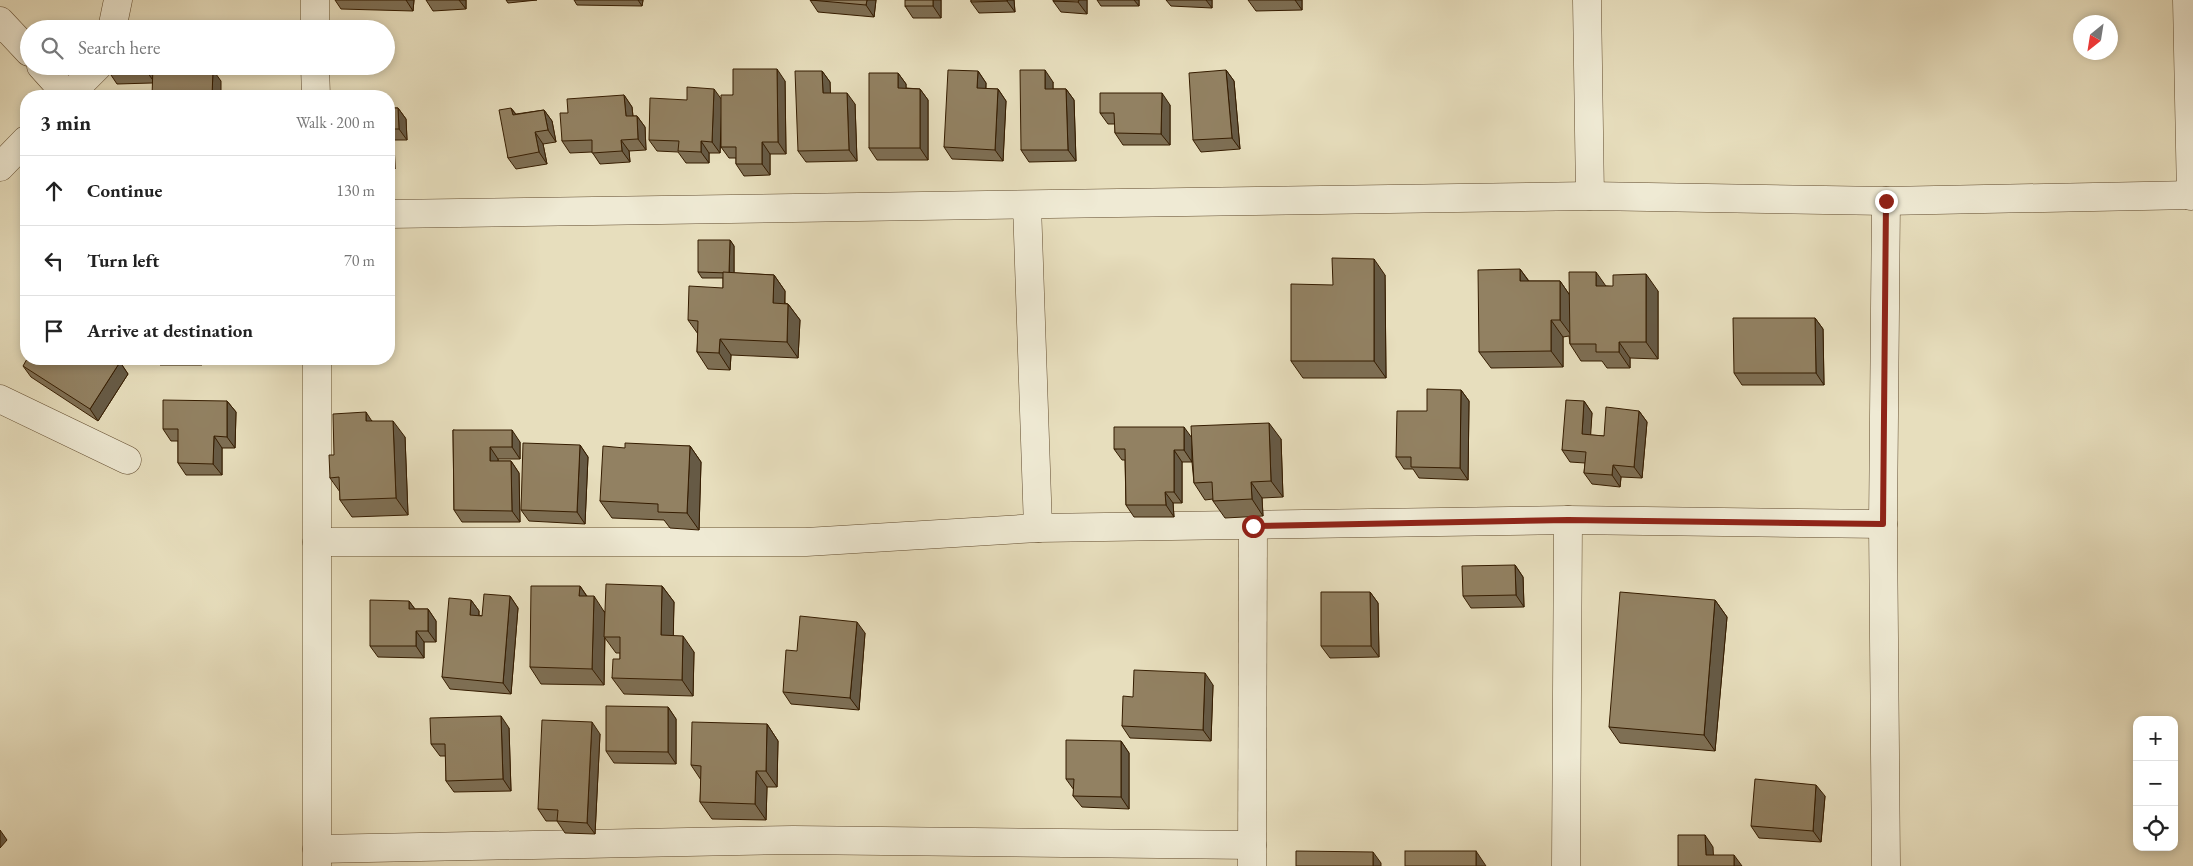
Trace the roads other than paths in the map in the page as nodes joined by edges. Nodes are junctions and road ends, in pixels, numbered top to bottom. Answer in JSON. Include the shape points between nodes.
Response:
{"nodes":[{"id":1,"x":118,"y":0,"type":"edge"},
{"id":2,"x":315,"y":0,"type":"edge"},
{"id":3,"x":1587,"y":0,"type":"edge"},
{"id":4,"x":2187,"y":0,"type":"edge"},
{"id":5,"x":114,"y":20,"type":"edge"},
{"id":6,"x":315,"y":20,"type":"edge"},
{"id":7,"x":0,"y":21,"type":"edge"},
{"id":8,"x":20,"y":42,"type":"edge"},
{"id":9,"x":49,"y":75,"type":"edge"},
{"id":10,"x":89,"y":75,"type":"edge"},
{"id":11,"x":316,"y":75,"type":"edge"},
{"id":12,"x":63,"y":90,"type":"edge"},
{"id":13,"x":74,"y":90,"type":"edge"},
{"id":14,"x":316,"y":90,"type":"edge"},
{"id":15,"x":20,"y":146,"type":"edge"},
{"id":16,"x":0,"y":167,"type":"edge"},
{"id":17,"x":1590,"y":196,"type":"junction"},
{"id":18,"x":2192,"y":196,"type":"edge"},
{"id":19,"x":1886,"y":201,"type":"junction"},
{"id":20,"x":1026,"y":205,"type":"junction"},
{"id":21,"x":395,"y":214,"type":"edge"},
{"id":22,"x":317,"y":365,"type":"edge"},
{"id":23,"x":0,"y":399,"type":"edge"},
{"id":24,"x":127,"y":460,"type":"dead end"},
{"id":25,"x":1568,"y":520,"type":"junction"},
{"id":26,"x":1883,"y":524,"type":"junction"},
{"id":27,"x":1253,"y":526,"type":"junction"},
{"id":28,"x":1038,"y":528,"type":"junction"},
{"id":29,"x":317,"y":542,"type":"junction"},
{"id":30,"x":1252,"y":855,"type":"edge"},
{"id":31,"x":317,"y":858,"type":"edge"},
{"id":32,"x":1566,"y":866,"type":"edge"},
{"id":33,"x":1886,"y":866,"type":"edge"}],
"edges":[{"from":1,"to":5,"type":"street"},
{"from":2,"to":6,"type":"street"},
{"from":3,"to":17,"type":"street"},
{"from":4,"to":18,"type":"street"},
{"from":7,"to":8,"type":"street"},
{"from":9,"to":12,"type":"street"},
{"from":10,"to":13,"type":"street"},
{"from":11,"to":14,"type":"street"},
{"from":15,"to":16,"type":"street"},
{"from":17,"to":19,"type":"street"},
{"from":17,"to":20,"type":"street"},
{"from":18,"to":19,"type":"street"},
{"from":19,"to":26,"type":"street"},
{"from":20,"to":21,"type":"street"},
{"from":20,"to":28,"type":"street"},
{"from":22,"to":29,"type":"street"},
{"from":23,"to":24,"type":"street"},
{"from":25,"to":26,"type":"street"},
{"from":25,"to":27,"type":"street"},
{"from":25,"to":32,"type":"street"},
{"from":26,"to":33,"type":"street"},
{"from":27,"to":28,"type":"street"},
{"from":27,"to":30,"type":"street"},
{"from":28,"to":29,"type":"street","via":[[806,542]]},
{"from":29,"to":31,"type":"street"},
{"from":30,"to":31,"type":"street","via":[[793,840]]}]}
